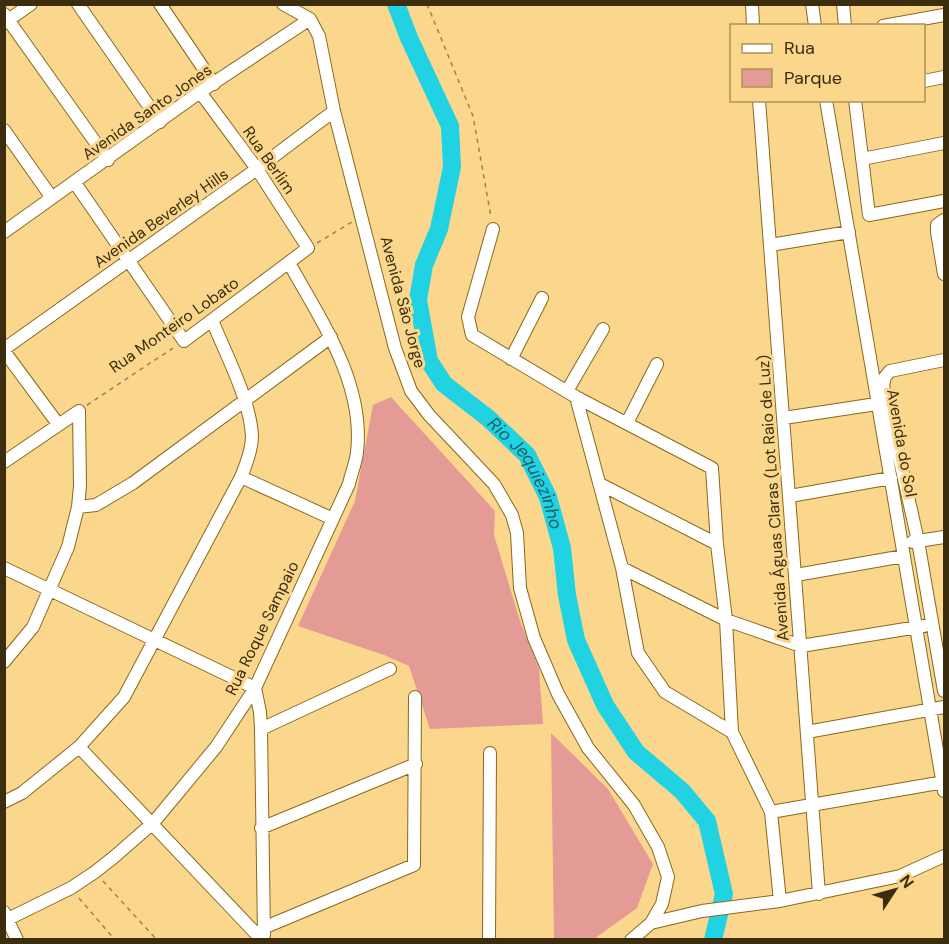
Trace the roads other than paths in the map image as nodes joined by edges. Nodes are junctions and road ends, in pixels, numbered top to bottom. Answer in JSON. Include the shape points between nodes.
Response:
{"nodes":[{"id":1,"x":31,"y":4,"type":"edge"},
{"id":2,"x":78,"y":4,"type":"edge"},
{"id":3,"x":160,"y":4,"type":"edge"},
{"id":4,"x":283,"y":4,"type":"edge"},
{"id":5,"x":752,"y":4,"type":"edge"},
{"id":6,"x":812,"y":4,"type":"edge"},
{"id":7,"x":843,"y":4,"type":"edge"},
{"id":8,"x":945,"y":15,"type":"edge"},
{"id":9,"x":6,"y":19,"type":"edge"},
{"id":10,"x":310,"y":19,"type":"junction"},
{"id":11,"x":753,"y":24,"type":"edge"},
{"id":12,"x":815,"y":24,"type":"edge"},
{"id":13,"x":845,"y":24,"type":"edge"},
{"id":14,"x":894,"y":24,"type":"edge"},
{"id":15,"x":945,"y":77,"type":"edge"},
{"id":16,"x":925,"y":81,"type":"edge"},
{"id":17,"x":214,"y":84,"type":"junction"},
{"id":18,"x":200,"y":93,"type":"junction"},
{"id":19,"x":759,"y":102,"type":"edge"},
{"id":20,"x":826,"y":102,"type":"edge"},
{"id":21,"x":855,"y":102,"type":"edge"},
{"id":22,"x":334,"y":111,"type":"junction"},
{"id":23,"x":160,"y":122,"type":"junction"},
{"id":24,"x":4,"y":130,"type":"edge"},
{"id":25,"x":945,"y":143,"type":"edge"},
{"id":26,"x":862,"y":159,"type":"junction"},
{"id":27,"x":108,"y":160,"type":"junction"},
{"id":28,"x":257,"y":170,"type":"junction"},
{"id":29,"x":75,"y":183,"type":"junction"},
{"id":30,"x":52,"y":198,"type":"junction"},
{"id":31,"x":945,"y":201,"type":"edge"},
{"id":32,"x":942,"y":221,"type":"edge"},
{"id":33,"x":493,"y":230,"type":"road end"},
{"id":34,"x":4,"y":232,"type":"edge"},
{"id":35,"x":849,"y":232,"type":"junction"},
{"id":36,"x":770,"y":245,"type":"junction"},
{"id":37,"x":308,"y":248,"type":"joint"},
{"id":38,"x":129,"y":260,"type":"junction"},
{"id":39,"x":289,"y":263,"type":"junction"},
{"id":40,"x":945,"y":274,"type":"edge"},
{"id":41,"x":542,"y":298,"type":"dead end"},
{"id":42,"x":212,"y":320,"type":"junction"},
{"id":43,"x":603,"y":329,"type":"dead end"},
{"id":44,"x":331,"y":337,"type":"junction"},
{"id":45,"x":4,"y":350,"type":"edge"},
{"id":46,"x":511,"y":359,"type":"junction"},
{"id":47,"x":945,"y":360,"type":"edge"},
{"id":48,"x":657,"y":364,"type":"dead end"},
{"id":49,"x":572,"y":394,"type":"junction"},
{"id":50,"x":245,"y":402,"type":"junction"},
{"id":51,"x":883,"y":403,"type":"junction"},
{"id":52,"x":784,"y":418,"type":"junction"},
{"id":53,"x":627,"y":423,"type":"junction"},
{"id":54,"x":58,"y":424,"type":"junction"},
{"id":55,"x":4,"y":462,"type":"edge"},
{"id":56,"x":241,"y":477,"type":"junction"},
{"id":57,"x":891,"y":478,"type":"junction"},
{"id":58,"x":600,"y":484,"type":"junction"},
{"id":59,"x":790,"y":496,"type":"junction"},
{"id":60,"x":78,"y":507,"type":"junction"},
{"id":61,"x":333,"y":519,"type":"junction"},
{"id":62,"x":945,"y":537,"type":"edge"},
{"id":63,"x":918,"y":541,"type":"junction"},
{"id":64,"x":717,"y":544,"type":"junction"},
{"id":65,"x":903,"y":550,"type":"junction"},
{"id":66,"x":4,"y":568,"type":"edge"},
{"id":67,"x":622,"y":568,"type":"junction"},
{"id":68,"x":796,"y":575,"type":"junction"},
{"id":69,"x":49,"y":590,"type":"junction"},
{"id":70,"x":726,"y":620,"type":"junction"},
{"id":71,"x":933,"y":626,"type":"junction"},
{"id":72,"x":916,"y":627,"type":"junction"},
{"id":73,"x":154,"y":641,"type":"junction"},
{"id":74,"x":801,"y":646,"type":"junction"},
{"id":75,"x":941,"y":649,"type":"edge"},
{"id":76,"x":4,"y":662,"type":"edge"},
{"id":77,"x":390,"y":669,"type":"dead end"},
{"id":78,"x":255,"y":688,"type":"junction"},
{"id":79,"x":945,"y":691,"type":"edge"},
{"id":80,"x":415,"y":697,"type":"dead end"},
{"id":81,"x":945,"y":707,"type":"edge"},
{"id":82,"x":931,"y":710,"type":"junction"},
{"id":83,"x":261,"y":729,"type":"junction"},
{"id":84,"x":732,"y":732,"type":"junction"},
{"id":85,"x":807,"y":732,"type":"junction"},
{"id":86,"x":79,"y":747,"type":"junction"},
{"id":87,"x":490,"y":753,"type":"dead end"},
{"id":88,"x":416,"y":764,"type":"junction"},
{"id":89,"x":944,"y":785,"type":"edge"},
{"id":90,"x":4,"y":802,"type":"edge"},
{"id":91,"x":813,"y":805,"type":"junction"},
{"id":92,"x":771,"y":812,"type":"junction"},
{"id":93,"x":153,"y":823,"type":"junction"},
{"id":94,"x":261,"y":828,"type":"junction"},
{"id":95,"x":945,"y":856,"type":"edge"},
{"id":96,"x":819,"y":894,"type":"junction"},
{"id":97,"x":780,"y":901,"type":"junction"},
{"id":98,"x":6,"y":918,"type":"edge"},
{"id":99,"x":651,"y":923,"type":"junction"},
{"id":100,"x":263,"y":936,"type":"edge"},
{"id":101,"x":17,"y":939,"type":"edge"},
{"id":102,"x":489,"y":939,"type":"edge"},
{"id":103,"x":631,"y":939,"type":"edge"}],
"edges":[{"from":1,"to":9,"type":"street"},
{"from":2,"to":23,"type":"street"},
{"from":3,"to":17,"type":"street"},
{"from":4,"to":10,"type":"street"},
{"from":5,"to":11,"type":"street"},
{"from":6,"to":12,"type":"street"},
{"from":7,"to":13,"type":"street"},
{"from":8,"to":14,"type":"street"},
{"from":9,"to":27,"type":"street"},
{"from":10,"to":17,"type":"street","name":"Avenida Santo Jones"},
{"from":10,"to":22,"type":"street","name":"Avenida São Jorge","via":[[319,36]]},
{"from":15,"to":16,"type":"street"},
{"from":17,"to":18,"type":"street","name":"Avenida Santo Jones"},
{"from":18,"to":23,"type":"street","name":"Avenida Santo Jones"},
{"from":18,"to":28,"type":"street","name":"Rua Berlim"},
{"from":19,"to":36,"type":"street","name":"Avenida Águas Claras (Lot Raio de Luz)"},
{"from":20,"to":35,"type":"street","name":"Avenida do Sol"},
{"from":21,"to":26,"type":"street"},
{"from":22,"to":28,"type":"street","name":"Avenida Beverley Hills"},
{"from":22,"to":99,"type":"street","name":"Avenida São Jorge","via":[[395,348],[411,391],[494,484],[512,515],[517,533],[520,588],[534,638],[558,694],[588,748],[634,805],[658,847],[668,877],[662,903]]},
{"from":23,"to":27,"type":"street","name":"Avenida Santo Jones"},
{"from":24,"to":30,"type":"street"},
{"from":25,"to":26,"type":"street"},
{"from":26,"to":31,"type":"street","via":[[869,215]]},
{"from":27,"to":29,"type":"street","name":"Avenida Santo Jones"},
{"from":28,"to":37,"type":"street","name":"Rua Berlim"},
{"from":28,"to":38,"type":"street","name":"Avenida Beverley Hills"},
{"from":29,"to":30,"type":"street","name":"Avenida Santo Jones"},
{"from":29,"to":38,"type":"street"},
{"from":30,"to":34,"type":"street","name":"Avenida Santo Jones"},
{"from":32,"to":40,"type":"street","via":[[937,232]]},
{"from":33,"to":46,"type":"street","via":[[468,317],[472,335]]},
{"from":35,"to":36,"type":"street"},
{"from":35,"to":51,"type":"street","name":"Avenida do Sol"},
{"from":36,"to":52,"type":"street","name":"Avenida Águas Claras (Lot Raio de Luz)"},
{"from":37,"to":39,"type":"street","name":"Rua Monteiro Lobato"},
{"from":38,"to":42,"type":"street","name":"Rua Monteiro Lobato","via":[[184,341]]},
{"from":38,"to":45,"type":"street","name":"Avenida Beverley Hills"},
{"from":39,"to":42,"type":"street","name":"Rua Monteiro Lobato"},
{"from":39,"to":44,"type":"street","name":"Rua Roque Sampaio"},
{"from":41,"to":46,"type":"street"},
{"from":42,"to":50,"type":"street"},
{"from":43,"to":49,"type":"street"},
{"from":44,"to":50,"type":"street"},
{"from":44,"to":61,"type":"street","name":"Rua Roque Sampaio","via":[[347,376],[358,421],[357,453],[349,484]]},
{"from":45,"to":54,"type":"street"},
{"from":46,"to":49,"type":"street"},
{"from":47,"to":51,"type":"street","via":[[890,371],[883,385]]},
{"from":48,"to":53,"type":"street"},
{"from":49,"to":53,"type":"street"},
{"from":49,"to":58,"type":"street"},
{"from":50,"to":56,"type":"street","via":[[252,437]]},
{"from":50,"to":60,"type":"street","via":[[110,498]]},
{"from":51,"to":52,"type":"street"},
{"from":51,"to":57,"type":"street","name":"Avenida do Sol"},
{"from":51,"to":63,"type":"street","name":"Avenida do Sol"},
{"from":52,"to":59,"type":"street","name":"Avenida Águas Claras (Lot Raio de Luz)"},
{"from":53,"to":64,"type":"street","via":[[712,468]]},
{"from":54,"to":55,"type":"street"},
{"from":54,"to":60,"type":"street","via":[[79,411]]},
{"from":56,"to":61,"type":"street"},
{"from":56,"to":73,"type":"street"},
{"from":57,"to":59,"type":"street"},
{"from":57,"to":65,"type":"street","name":"Avenida do Sol"},
{"from":58,"to":64,"type":"street"},
{"from":58,"to":67,"type":"street"},
{"from":59,"to":68,"type":"street","name":"Avenida Águas Claras (Lot Raio de Luz)"},
{"from":60,"to":69,"type":"street","via":[[68,547]]},
{"from":61,"to":78,"type":"street","name":"Rua Roque Sampaio"},
{"from":62,"to":63,"type":"street"},
{"from":63,"to":65,"type":"street"},
{"from":63,"to":71,"type":"street","name":"Avenida do Sol"},
{"from":64,"to":70,"type":"street"},
{"from":65,"to":68,"type":"street"},
{"from":65,"to":72,"type":"street","name":"Avenida do Sol"},
{"from":66,"to":69,"type":"street"},
{"from":67,"to":70,"type":"street"},
{"from":67,"to":84,"type":"street","via":[[638,653],[665,692]]},
{"from":68,"to":74,"type":"street","name":"Avenida Águas Claras (Lot Raio de Luz)"},
{"from":69,"to":73,"type":"street"},
{"from":69,"to":76,"type":"street","via":[[33,627]]},
{"from":70,"to":74,"type":"street"},
{"from":70,"to":84,"type":"street"},
{"from":71,"to":72,"type":"street"},
{"from":71,"to":75,"type":"street","name":"Avenida do Sol"},
{"from":72,"to":74,"type":"street"},
{"from":72,"to":82,"type":"street","name":"Avenida do Sol"},
{"from":73,"to":78,"type":"street"},
{"from":73,"to":86,"type":"street","via":[[124,697]]},
{"from":74,"to":85,"type":"street","name":"Avenida Águas Claras (Lot Raio de Luz)"},
{"from":75,"to":79,"type":"street","name":"Avenida do Sol"},
{"from":77,"to":83,"type":"street"},
{"from":78,"to":83,"type":"street"},
{"from":78,"to":93,"type":"street","name":"Rua Roque Sampaio","via":[[216,747]]},
{"from":80,"to":88,"type":"street"},
{"from":81,"to":82,"type":"street"},
{"from":82,"to":85,"type":"street"},
{"from":82,"to":89,"type":"street","name":"Avenida do Sol"},
{"from":83,"to":94,"type":"street"},
{"from":84,"to":92,"type":"street"},
{"from":85,"to":91,"type":"street","name":"Avenida Águas Claras (Lot Raio de Luz)"},
{"from":86,"to":90,"type":"street","via":[[22,793]]},
{"from":86,"to":93,"type":"street"},
{"from":87,"to":102,"type":"street"},
{"from":88,"to":94,"type":"street"},
{"from":88,"to":100,"type":"street","via":[[414,865]]},
{"from":89,"to":91,"type":"street"},
{"from":91,"to":92,"type":"street"},
{"from":91,"to":96,"type":"street","name":"Avenida Águas Claras (Lot Raio de Luz)"},
{"from":92,"to":97,"type":"street"},
{"from":93,"to":98,"type":"street","name":"Rua Roque Sampaio","via":[[95,873]]},
{"from":93,"to":100,"type":"street"},
{"from":94,"to":100,"type":"street"},
{"from":95,"to":96,"type":"street","via":[[900,876]]},
{"from":96,"to":97,"type":"street"},
{"from":97,"to":99,"type":"street","via":[[702,911]]},
{"from":98,"to":101,"type":"street"},
{"from":99,"to":103,"type":"street","name":"Avenida São Jorge"}]}
